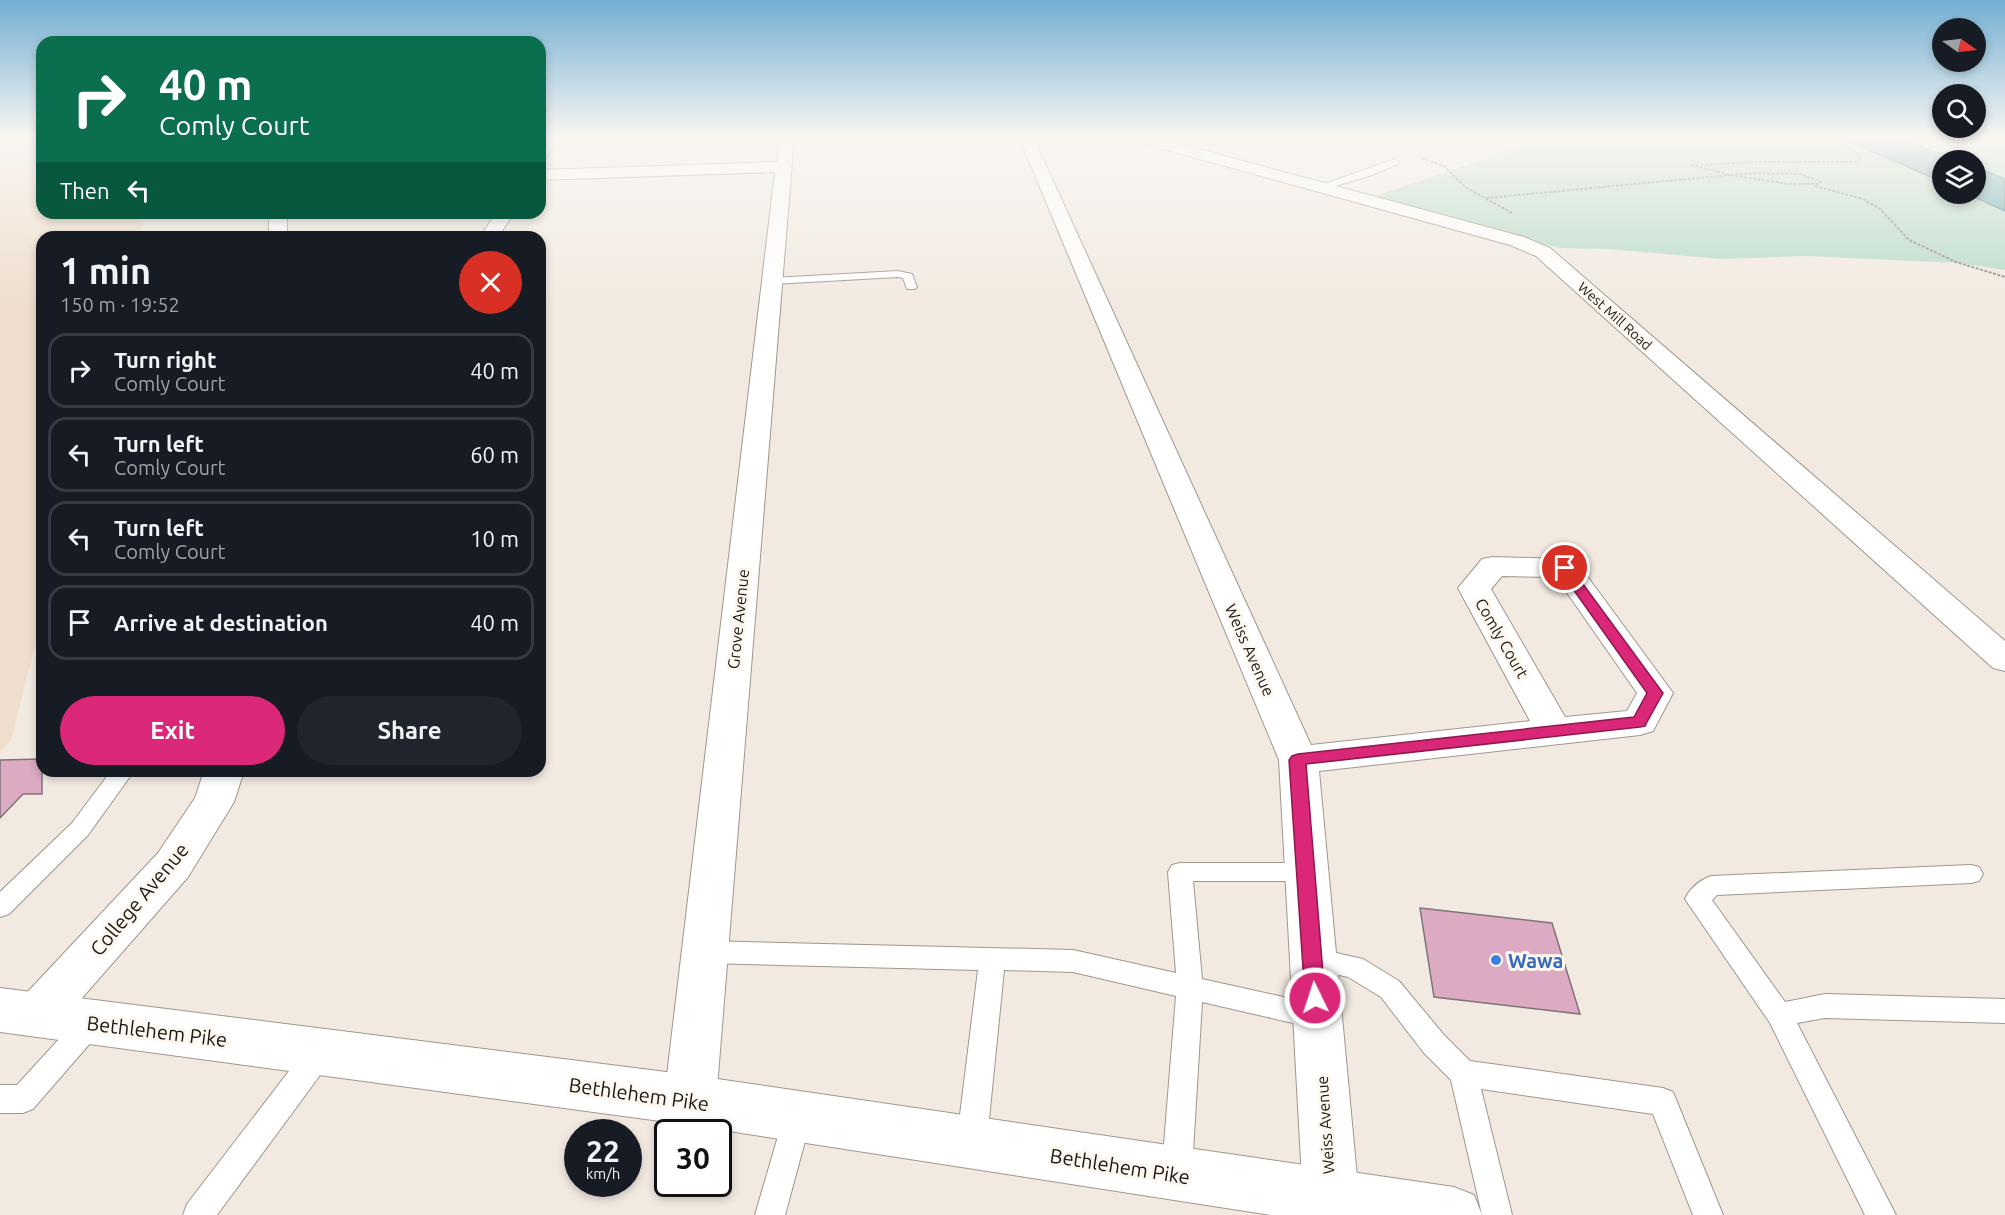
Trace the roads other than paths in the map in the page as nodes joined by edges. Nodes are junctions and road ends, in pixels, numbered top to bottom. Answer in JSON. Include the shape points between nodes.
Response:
{"nodes":[{"id":1,"x":782,"y":194,"type":"edge"},
{"id":2,"x":1051,"y":194,"type":"edge"},
{"id":3,"x":1339,"y":194,"type":"edge"},
{"id":4,"x":773,"y":281,"type":"junction"},
{"id":5,"x":910,"y":286,"type":"dead end"},
{"id":6,"x":2005,"y":660,"type":"edge"},
{"id":7,"x":1555,"y":732,"type":"junction"},
{"id":8,"x":1298,"y":760,"type":"junction"},
{"id":9,"x":119,"y":777,"type":"edge"},
{"id":10,"x":222,"y":777,"type":"edge"},
{"id":11,"x":1306,"y":872,"type":"junction"},
{"id":12,"x":1971,"y":874,"type":"dead end"},
{"id":13,"x":0,"y":907,"type":"edge"},
{"id":14,"x":704,"y":952,"type":"junction"},
{"id":15,"x":992,"y":959,"type":"junction"},
{"id":16,"x":1312,"y":959,"type":"junction"},
{"id":17,"x":1190,"y":987,"type":"junction"},
{"id":18,"x":2005,"y":1011,"type":"edge"},
{"id":19,"x":18,"y":1013,"type":"edge"},
{"id":20,"x":1779,"y":1015,"type":"junction"},
{"id":21,"x":1317,"y":1017,"type":"junction"},
{"id":22,"x":92,"y":1023,"type":"junction"},
{"id":23,"x":320,"y":1052,"type":"junction"},
{"id":24,"x":1464,"y":1073,"type":"junction"},
{"id":25,"x":0,"y":1100,"type":"edge"},
{"id":26,"x":690,"y":1100,"type":"junction"},
{"id":27,"x":798,"y":1117,"type":"junction"},
{"id":28,"x":972,"y":1143,"type":"junction"},
{"id":29,"x":1176,"y":1174,"type":"junction"},
{"id":30,"x":1331,"y":1198,"type":"junction"},
{"id":31,"x":1427,"y":1213,"type":"edge"},
{"id":32,"x":198,"y":1215,"type":"edge"},
{"id":33,"x":770,"y":1215,"type":"edge"},
{"id":34,"x":1497,"y":1215,"type":"edge"},
{"id":35,"x":1708,"y":1215,"type":"edge"},
{"id":36,"x":1881,"y":1215,"type":"edge"}],
"edges":[{"from":1,"to":4,"type":"street","name":"Grove Avenue"},
{"from":2,"to":8,"type":"street","name":"Weiss Avenue"},
{"from":3,"to":6,"type":"street","name":"West Mill Road","via":[[1517,241],[1543,252]]},
{"from":4,"to":5,"type":"lane","via":[[898,274],[908,276]]},
{"from":4,"to":14,"type":"street","name":"Grove Avenue"},
{"from":7,"to":7,"type":"street","name":"Comly Court","via":[[1640,722],[1655,693],[1565,568],[1493,566],[1474,588]]},
{"from":7,"to":8,"type":"street","name":"Comly Court"},
{"from":8,"to":11,"type":"street","name":"Weiss Avenue"},
{"from":9,"to":13,"type":"lane","via":[[80,829]]},
{"from":10,"to":19,"type":"street","name":"College Avenue","via":[[214,802],[173,865]]},
{"from":11,"to":16,"type":"street","name":"Weiss Avenue"},
{"from":11,"to":17,"type":"lane","via":[[1180,872]]},
{"from":12,"to":20,"type":"lane","via":[[1711,886],[1697,899]]},
{"from":14,"to":15,"type":"lane"},
{"from":14,"to":26,"type":"street","name":"Grove Avenue"},
{"from":15,"to":17,"type":"lane","via":[[1073,961]]},
{"from":15,"to":28,"type":"lane"},
{"from":16,"to":21,"type":"street","name":"Weiss Avenue"},
{"from":16,"to":24,"type":"lane","via":[[1354,967],[1390,989],[1434,1044]]},
{"from":17,"to":21,"type":"lane"},
{"from":17,"to":29,"type":"lane"},
{"from":18,"to":20,"type":"lane","via":[[1825,1006]]},
{"from":19,"to":22,"type":"street","name":"Bethlehem Pike"},
{"from":20,"to":36,"type":"lane"},
{"from":21,"to":30,"type":"street","name":"Weiss Avenue"},
{"from":22,"to":23,"type":"street","name":"Bethlehem Pike"},
{"from":22,"to":25,"type":"lane","via":[[23,1099]]},
{"from":23,"to":26,"type":"street","name":"Bethlehem Pike"},
{"from":23,"to":32,"type":"lane"},
{"from":24,"to":34,"type":"lane"},
{"from":24,"to":35,"type":"lane","via":[[1663,1102]]},
{"from":26,"to":27,"type":"street","name":"Bethlehem Pike"},
{"from":27,"to":28,"type":"street","name":"Bethlehem Pike"},
{"from":27,"to":33,"type":"lane"},
{"from":28,"to":29,"type":"street","name":"Bethlehem Pike"},
{"from":29,"to":30,"type":"street","name":"Bethlehem Pike"},
{"from":30,"to":31,"type":"street","name":"Bethlehem Pike"}]}
